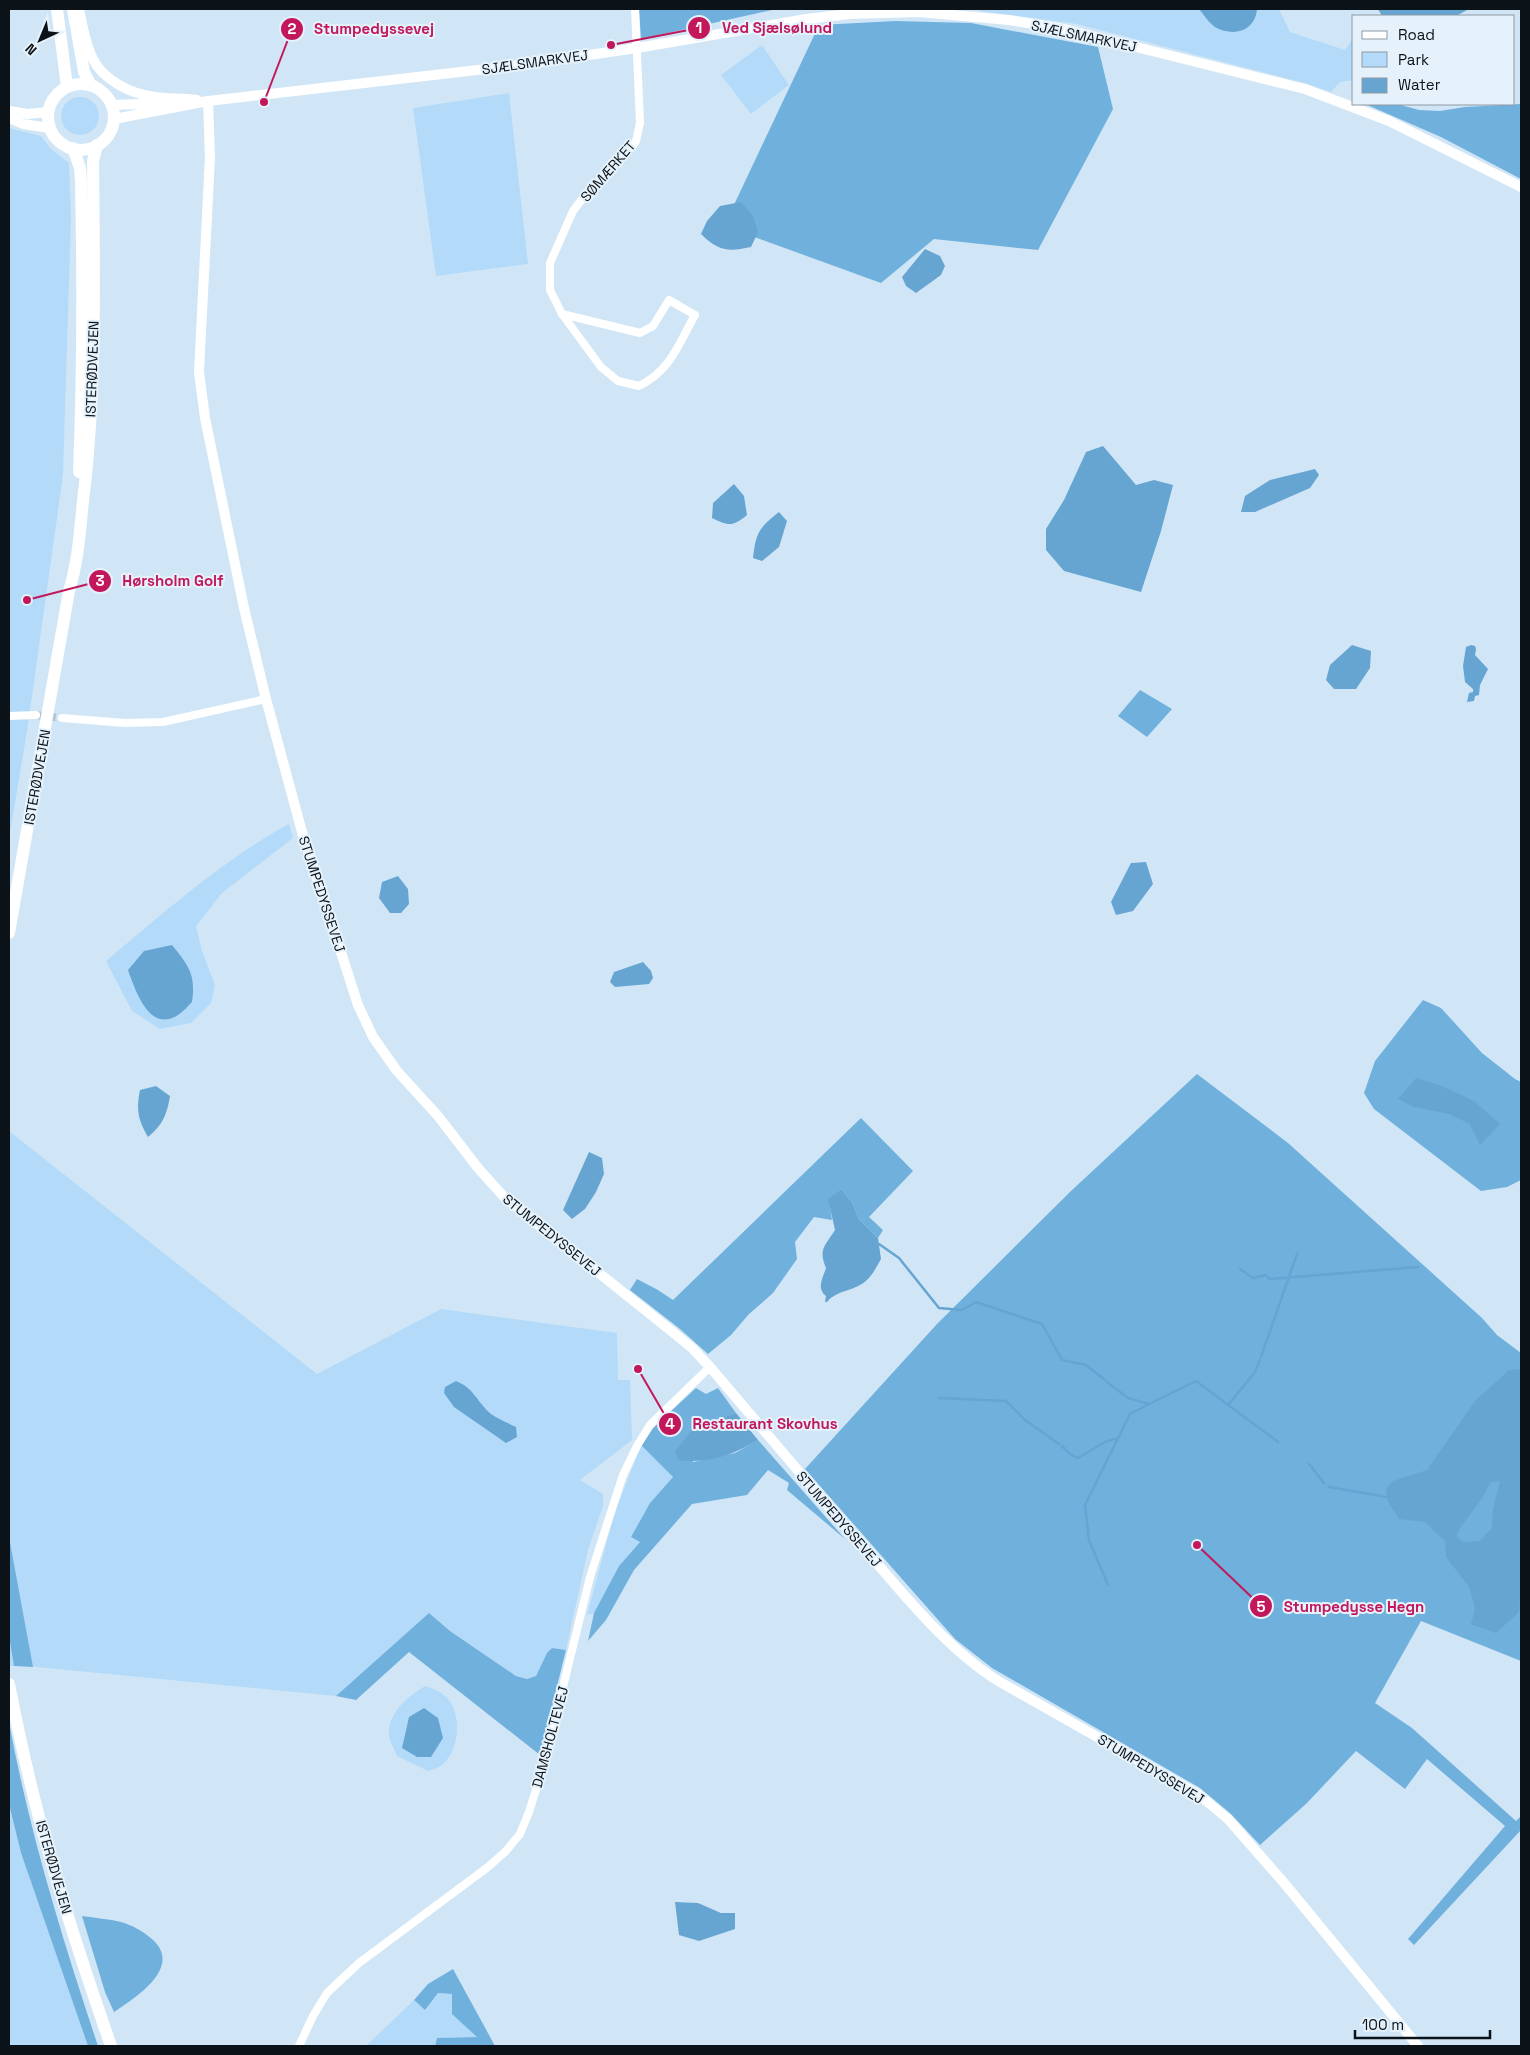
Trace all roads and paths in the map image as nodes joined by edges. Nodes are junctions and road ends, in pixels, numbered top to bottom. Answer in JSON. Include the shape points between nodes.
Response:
{"nodes":[{"id":1,"x":56,"y":9,"type":"edge"},
{"id":2,"x":73,"y":9,"type":"edge"},
{"id":3,"x":79,"y":9,"type":"edge"},
{"id":4,"x":635,"y":9,"type":"edge"},
{"id":5,"x":637,"y":48,"type":"junction"},
{"id":6,"x":91,"y":85,"type":"junction"},
{"id":7,"x":67,"y":87,"type":"junction"},
{"id":8,"x":202,"y":101,"type":"junction"},
{"id":9,"x":112,"y":105,"type":"junction"},
{"id":10,"x":9,"y":111,"type":"edge"},
{"id":11,"x":48,"y":112,"type":"junction"},
{"id":12,"x":9,"y":118,"type":"edge"},
{"id":13,"x":114,"y":119,"type":"junction"},
{"id":14,"x":50,"y":128,"type":"junction"},
{"id":15,"x":96,"y":145,"type":"junction"},
{"id":16,"x":73,"y":148,"type":"junction"},
{"id":17,"x":1521,"y":187,"type":"edge"},
{"id":18,"x":562,"y":314,"type":"junction"},
{"id":19,"x":69,"y":591,"type":"junction"},
{"id":20,"x":266,"y":699,"type":"junction"},
{"id":21,"x":36,"y":715,"type":"tunnel mouth"},
{"id":22,"x":9,"y":716,"type":"edge"},
{"id":23,"x":62,"y":718,"type":"tunnel mouth"},
{"id":24,"x":9,"y":932,"type":"edge"},
{"id":25,"x":710,"y":1367,"type":"junction"},
{"id":26,"x":9,"y":1684,"type":"edge"},
{"id":27,"x":111,"y":2046,"type":"edge"},
{"id":28,"x":299,"y":2046,"type":"edge"},
{"id":29,"x":1418,"y":2046,"type":"edge"}],
"edges":[{"from":1,"to":7,"type":"main road"},
{"from":2,"to":6,"type":"main road","via":[[84,72]]},
{"from":3,"to":8,"type":"street","name":"SJÆLSMARKVEJ","via":[[92,59],[110,78],[133,92]]},
{"from":4,"to":5,"type":"street","name":"SØMÆRKET"},
{"from":5,"to":8,"type":"street","name":"SJÆLSMARKVEJ","via":[[512,66]]},
{"from":5,"to":17,"type":"street","name":"SJÆLSMARKVEJ","via":[[850,14],[918,12],[1009,20],[1083,34],[1305,89],[1389,122]]},
{"from":5,"to":18,"type":"street","name":"SØMÆRKET","via":[[640,123],[636,141],[573,210],[550,263],[550,290]]},
{"from":6,"to":7,"type":"main road"},
{"from":6,"to":9,"type":"main road","via":[[100,90]]},
{"from":7,"to":11,"type":"main road","via":[[56,95]]},
{"from":8,"to":9,"type":"street","name":"SJÆLSMARKVEJ"},
{"from":8,"to":13,"type":"street","name":"SJÆLSMARKVEJ"},
{"from":8,"to":20,"type":"street","name":"STUMPEDYSSEVEJ","via":[[210,156],[199,372],[204,418]]},
{"from":9,"to":13,"type":"main road"},
{"from":10,"to":11,"type":"street","via":[[28,114]]},
{"from":11,"to":14,"type":"main road"},
{"from":12,"to":14,"type":"street","via":[[23,124]]},
{"from":13,"to":15,"type":"main road","via":[[110,132]]},
{"from":14,"to":16,"type":"main road","via":[[61,143]]},
{"from":15,"to":16,"type":"main road"},
{"from":15,"to":19,"type":"main road","name":"ISTERØDVEJEN","via":[[93,161],[92,406],[87,474]]},
{"from":16,"to":19,"type":"main road","name":"ISTERØDVEJEN","via":[[81,182],[82,389]]},
{"from":18,"to":18,"type":"street","name":"SØMÆRKET","via":[[601,367],[618,381],[639,386],[665,369],[695,315],[669,300],[653,326],[640,332]]},
{"from":19,"to":24,"type":"main road","name":"ISTERØDVEJEN"},
{"from":20,"to":23,"type":"street","via":[[163,722],[125,723]]},
{"from":20,"to":25,"type":"street","name":"STUMPEDYSSEVEJ","via":[[302,832],[358,1006],[373,1037],[397,1071],[505,1198],[669,1329]]},
{"from":21,"to":22,"type":"street"},
{"from":25,"to":28,"type":"street","name":"DAMSHOLTEVEJ","via":[[650,1426],[623,1474],[590,1577],[543,1767],[520,1834],[488,1867],[359,1963],[327,1993],[312,2016]]},
{"from":25,"to":29,"type":"street","name":"STUMPEDYSSEVEJ","via":[[894,1584],[961,1653],[1000,1682],[1198,1794],[1228,1819]]},
{"from":26,"to":27,"type":"main road","name":"ISTERØDVEJEN","via":[[24,1760],[49,1854]]}]}
